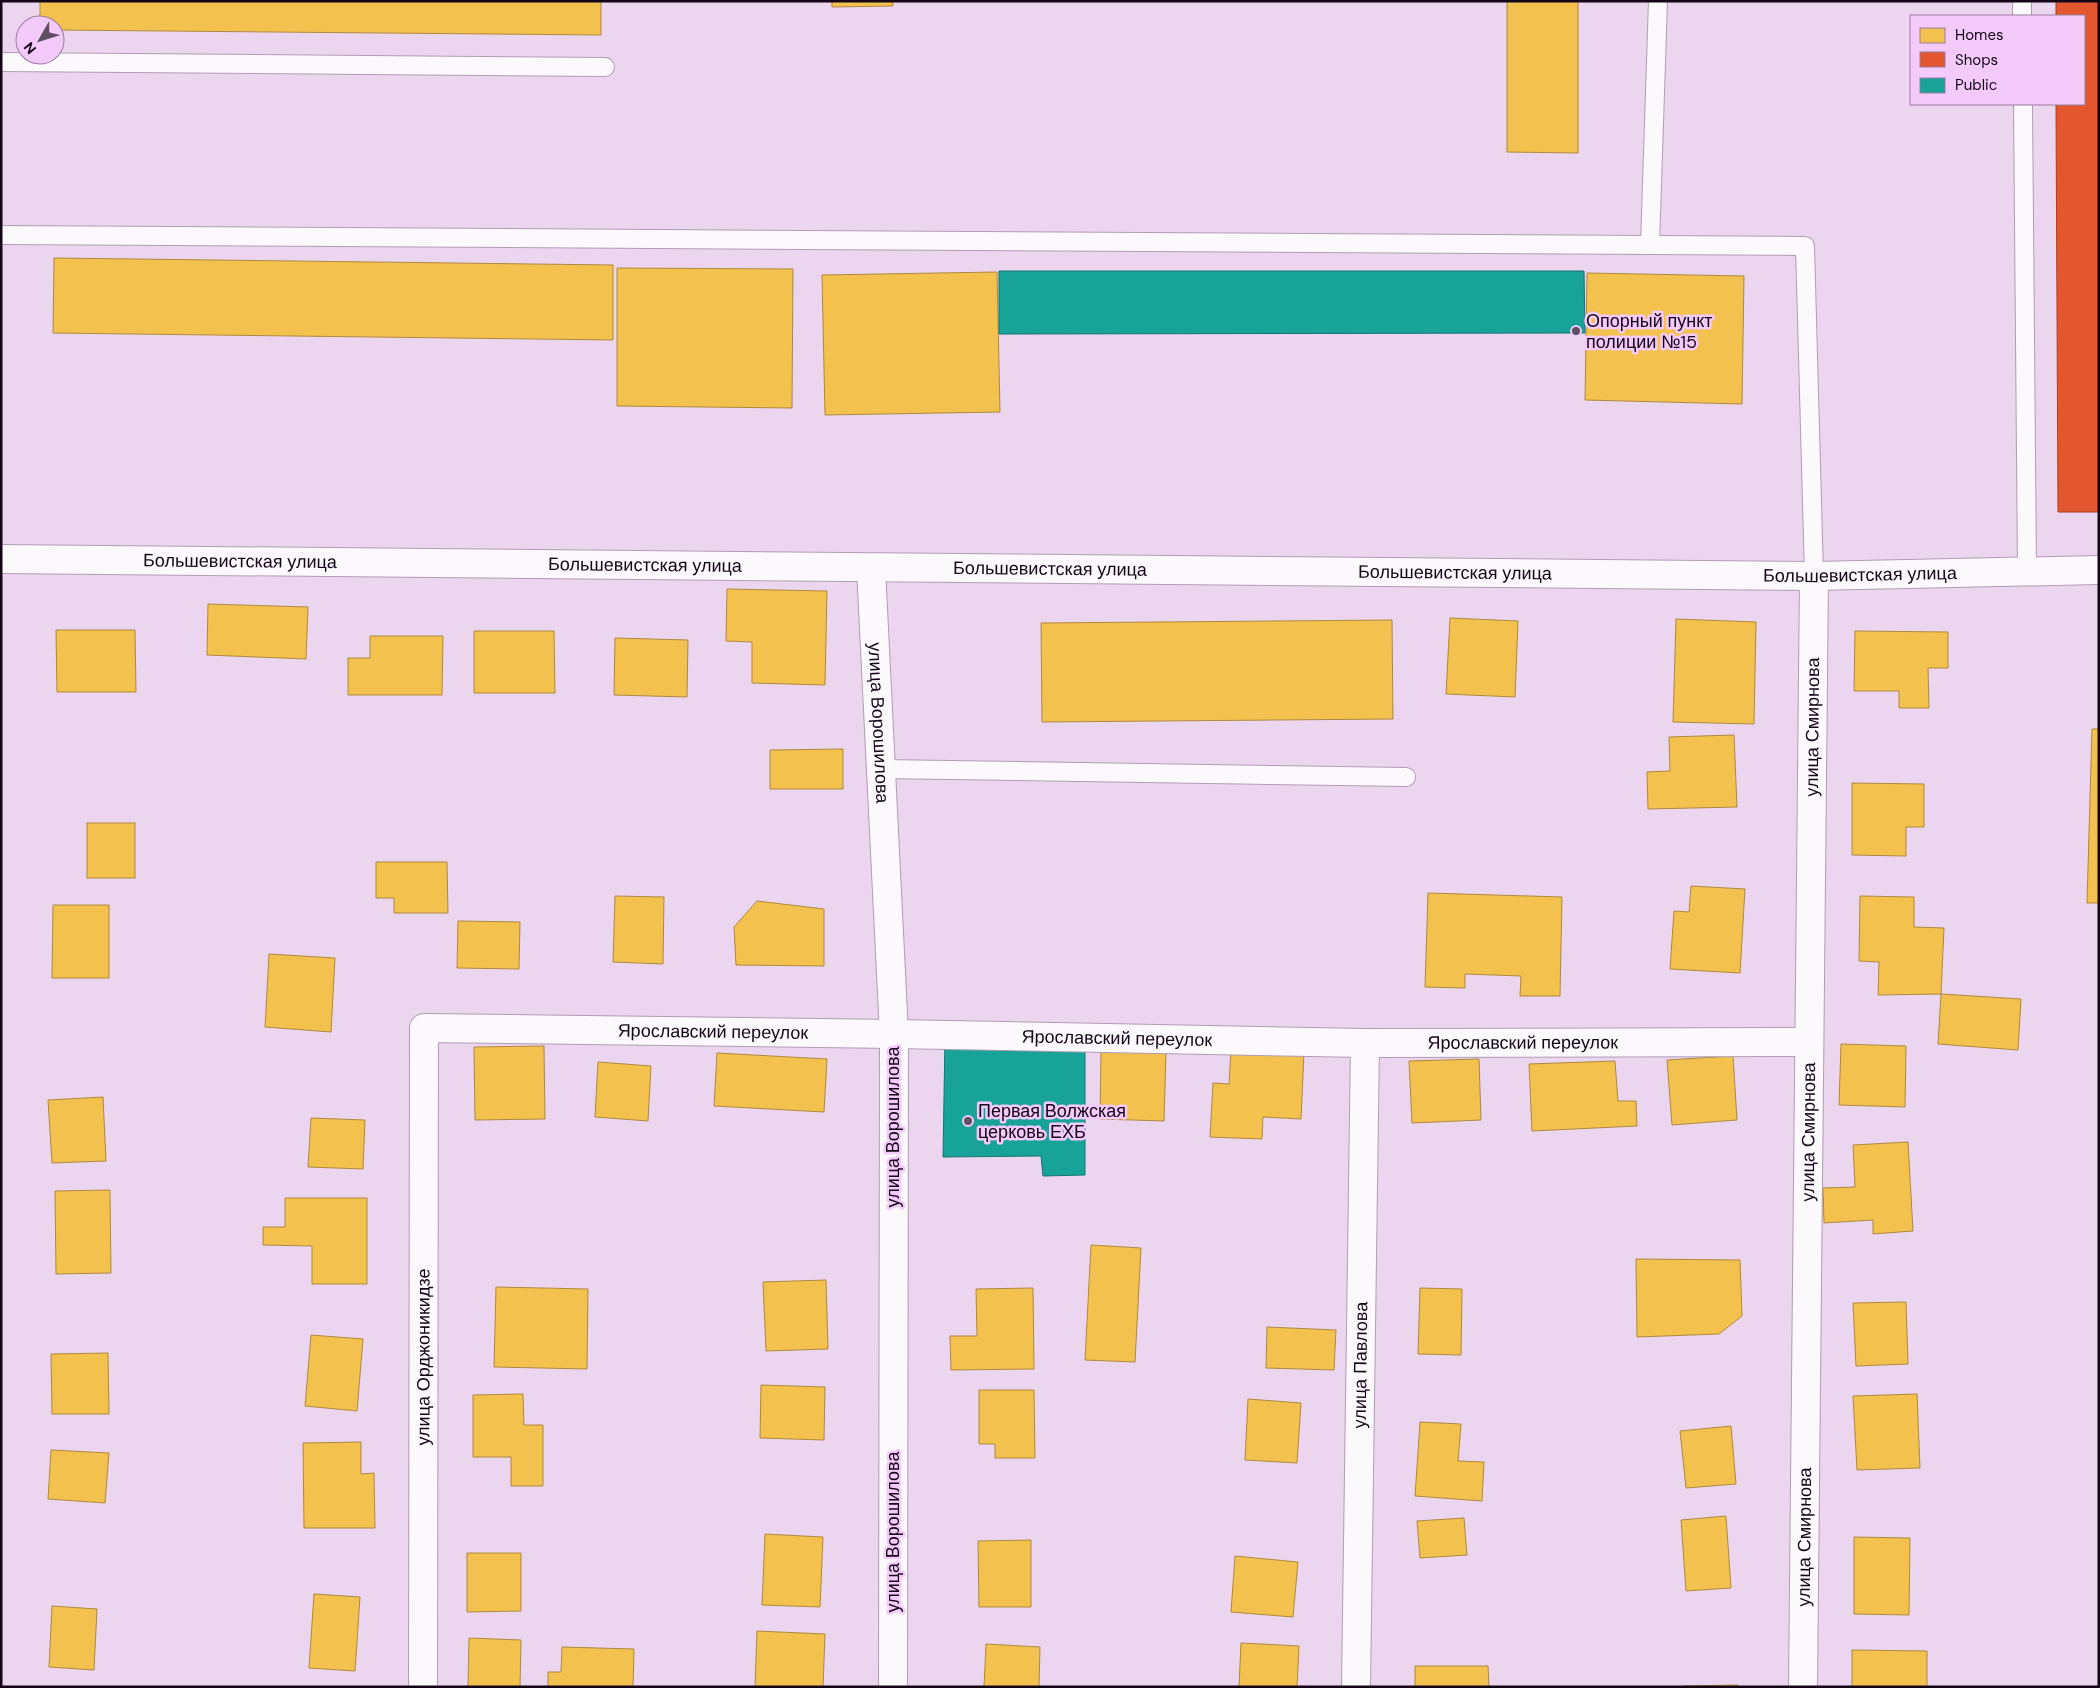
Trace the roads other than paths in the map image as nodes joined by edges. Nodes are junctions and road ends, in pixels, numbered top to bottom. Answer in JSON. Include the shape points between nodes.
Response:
{"nodes":[{"id":1,"x":1658,"y":1,"type":"edge"},
{"id":2,"x":2022,"y":1,"type":"edge"},
{"id":3,"x":2022,"y":15,"type":"edge"},
{"id":4,"x":1,"y":62,"type":"edge"},
{"id":5,"x":605,"y":67,"type":"dead end"},
{"id":6,"x":2023,"y":105,"type":"edge"},
{"id":7,"x":1,"y":235,"type":"edge"},
{"id":8,"x":1650,"y":245,"type":"junction"},
{"id":9,"x":1,"y":559,"type":"edge"},
{"id":10,"x":871,"y":568,"type":"junction"},
{"id":11,"x":2099,"y":570,"type":"edge"},
{"id":12,"x":2028,"y":571,"type":"junction"},
{"id":13,"x":1814,"y":576,"type":"junction"},
{"id":14,"x":881,"y":769,"type":"junction"},
{"id":15,"x":1406,"y":777,"type":"dead end"},
{"id":16,"x":424,"y":1028,"type":"joint"},
{"id":17,"x":894,"y":1034,"type":"junction"},
{"id":18,"x":1810,"y":1042,"type":"junction"},
{"id":19,"x":1365,"y":1043,"type":"junction"},
{"id":20,"x":423,"y":1687,"type":"edge"},
{"id":21,"x":892,"y":1687,"type":"edge"},
{"id":22,"x":1356,"y":1687,"type":"edge"},
{"id":23,"x":1804,"y":1687,"type":"edge"}],
"edges":[{"from":1,"to":8,"type":"lane"},
{"from":2,"to":3,"type":"lane"},
{"from":4,"to":5,"type":"lane"},
{"from":6,"to":12,"type":"lane"},
{"from":7,"to":8,"type":"lane"},
{"from":8,"to":13,"type":"lane","via":[[1805,246]]},
{"from":9,"to":10,"type":"street","name":"Большевистская улица"},
{"from":10,"to":13,"type":"street","name":"Большевистская улица"},
{"from":10,"to":14,"type":"street","name":"улица Ворошилова"},
{"from":11,"to":12,"type":"street","name":"Большевистская улица"},
{"from":12,"to":13,"type":"street","name":"Большевистская улица"},
{"from":13,"to":18,"type":"street","name":"улица Смирнова"},
{"from":14,"to":15,"type":"lane"},
{"from":14,"to":17,"type":"street","name":"улица Ворошилова"},
{"from":16,"to":17,"type":"street","name":"Ярославский переулок"},
{"from":16,"to":20,"type":"street","name":"улица Орджоникидзе"},
{"from":17,"to":19,"type":"street","name":"Ярославский переулок"},
{"from":17,"to":21,"type":"street","name":"улица Ворошилова"},
{"from":18,"to":19,"type":"street","name":"Ярославский переулок"},
{"from":18,"to":23,"type":"street","name":"улица Смирнова"},
{"from":19,"to":22,"type":"street","name":"улица Павлова"}]}
